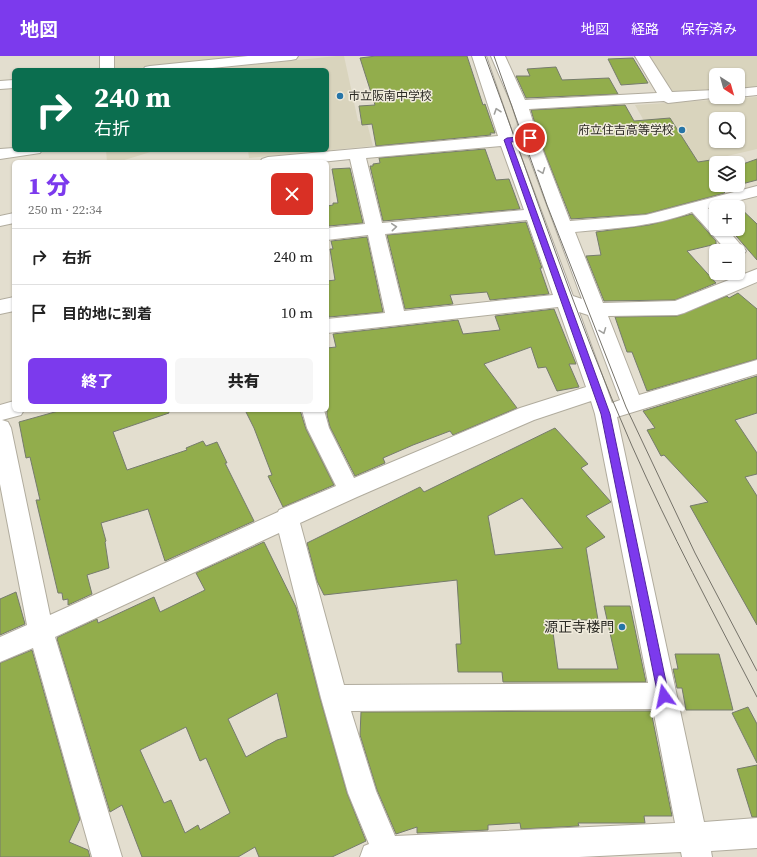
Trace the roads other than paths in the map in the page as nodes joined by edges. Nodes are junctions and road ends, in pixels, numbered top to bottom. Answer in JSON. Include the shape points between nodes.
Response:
{"nodes":[{"id":1,"x":107,"y":56,"type":"edge"},
{"id":2,"x":292,"y":56,"type":"edge"},
{"id":3,"x":479,"y":56,"type":"edge"},
{"id":4,"x":498,"y":56,"type":"edge"},
{"id":5,"x":642,"y":56,"type":"edge"},
{"id":6,"x":107,"y":68,"type":"edge"},
{"id":7,"x":170,"y":68,"type":"edge"},
{"id":8,"x":12,"y":84,"type":"edge"},
{"id":9,"x":0,"y":85,"type":"edge"},
{"id":10,"x":757,"y":91,"type":"edge"},
{"id":11,"x":745,"y":92,"type":"edge"},
{"id":12,"x":709,"y":95,"type":"edge"},
{"id":13,"x":668,"y":98,"type":"junction"},
{"id":14,"x":520,"y":105,"type":"junction"},
{"id":15,"x":530,"y":138,"type":"junction"},
{"id":16,"x":507,"y":140,"type":"junction"},
{"id":17,"x":17,"y":152,"type":"edge"},
{"id":18,"x":0,"y":154,"type":"edge"},
{"id":19,"x":357,"y":154,"type":"junction"},
{"id":20,"x":290,"y":160,"type":"edge"},
{"id":21,"x":757,"y":191,"type":"edge"},
{"id":22,"x":696,"y":206,"type":"junction"},
{"id":23,"x":534,"y":214,"type":"junction"},
{"id":24,"x":12,"y":218,"type":"edge"},
{"id":25,"x":0,"y":221,"type":"edge"},
{"id":26,"x":709,"y":221,"type":"edge"},
{"id":27,"x":564,"y":227,"type":"junction"},
{"id":28,"x":374,"y":228,"type":"junction"},
{"id":29,"x":329,"y":234,"type":"edge"},
{"id":30,"x":722,"y":236,"type":"edge"},
{"id":31,"x":730,"y":244,"type":"edge"},
{"id":32,"x":745,"y":261,"type":"edge"},
{"id":33,"x":757,"y":274,"type":"edge"},
{"id":34,"x":564,"y":300,"type":"junction"},
{"id":35,"x":12,"y":304,"type":"edge"},
{"id":36,"x":0,"y":307,"type":"edge"},
{"id":37,"x":595,"y":310,"type":"junction"},
{"id":38,"x":396,"y":317,"type":"junction"},
{"id":39,"x":329,"y":326,"type":"edge"},
{"id":40,"x":757,"y":367,"type":"edge"},
{"id":41,"x":602,"y":402,"type":"junction"},
{"id":42,"x":632,"y":405,"type":"junction"},
{"id":43,"x":12,"y":410,"type":"edge"},
{"id":44,"x":314,"y":412,"type":"edge"},
{"id":45,"x":0,"y":413,"type":"edge"},
{"id":46,"x":0,"y":428,"type":"edge"},
{"id":47,"x":349,"y":490,"type":"junction"},
{"id":48,"x":287,"y":517,"type":"junction"},
{"id":49,"x":41,"y":632,"type":"junction"},
{"id":50,"x":0,"y":650,"type":"edge"},
{"id":51,"x":664,"y":696,"type":"junction"},
{"id":52,"x":334,"y":698,"type":"junction"},
{"id":53,"x":757,"y":833,"type":"edge"},
{"id":54,"x":695,"y":847,"type":"edge"},
{"id":55,"x":381,"y":854,"type":"edge"},
{"id":56,"x":107,"y":857,"type":"edge"}],
"edges":[{"from":1,"to":6,"type":"street"},
{"from":2,"to":7,"type":"street"},
{"from":16,"to":3,"type":"street","one_way":true},
{"from":4,"to":14,"type":"street"},
{"from":5,"to":13,"type":"street"},
{"from":8,"to":9,"type":"street"},
{"from":10,"to":11,"type":"street"},
{"from":12,"to":13,"type":"street"},
{"from":13,"to":14,"type":"street"},
{"from":14,"to":15,"type":"street"},
{"from":15,"to":16,"type":"street"},
{"from":15,"to":27,"type":"street","one_way":true},
{"from":16,"to":19,"type":"street"},
{"from":16,"to":23,"type":"street"},
{"from":17,"to":18,"type":"street"},
{"from":19,"to":20,"type":"street"},
{"from":19,"to":28,"type":"street"},
{"from":21,"to":22,"type":"street"},
{"from":22,"to":26,"type":"street"},
{"from":22,"to":27,"type":"street","via":[[646,220]]},
{"from":28,"to":23,"type":"street","one_way":true},
{"from":23,"to":34,"type":"street"},
{"from":24,"to":25,"type":"street"},
{"from":27,"to":37,"type":"street"},
{"from":28,"to":29,"type":"street"},
{"from":28,"to":38,"type":"street"},
{"from":30,"to":31,"type":"street"},
{"from":32,"to":33,"type":"street"},
{"from":33,"to":37,"type":"street","via":[[677,308]]},
{"from":34,"to":37,"type":"street"},
{"from":34,"to":38,"type":"street"},
{"from":34,"to":41,"type":"street"},
{"from":35,"to":36,"type":"street"},
{"from":37,"to":42,"type":"street","one_way":true},
{"from":38,"to":39,"type":"street"},
{"from":40,"to":42,"type":"street"},
{"from":41,"to":42,"type":"street"},
{"from":41,"to":47,"type":"street","via":[[527,414]]},
{"from":41,"to":51,"type":"street"},
{"from":43,"to":45,"type":"street"},
{"from":44,"to":47,"type":"street","via":[[318,428]]},
{"from":46,"to":49,"type":"street"},
{"from":47,"to":48,"type":"street"},
{"from":48,"to":49,"type":"street"},
{"from":48,"to":52,"type":"street"},
{"from":49,"to":50,"type":"street"},
{"from":49,"to":56,"type":"street"},
{"from":51,"to":52,"type":"street"},
{"from":51,"to":54,"type":"street"},
{"from":52,"to":55,"type":"street"},
{"from":53,"to":54,"type":"street"},
{"from":54,"to":55,"type":"street"}]}
